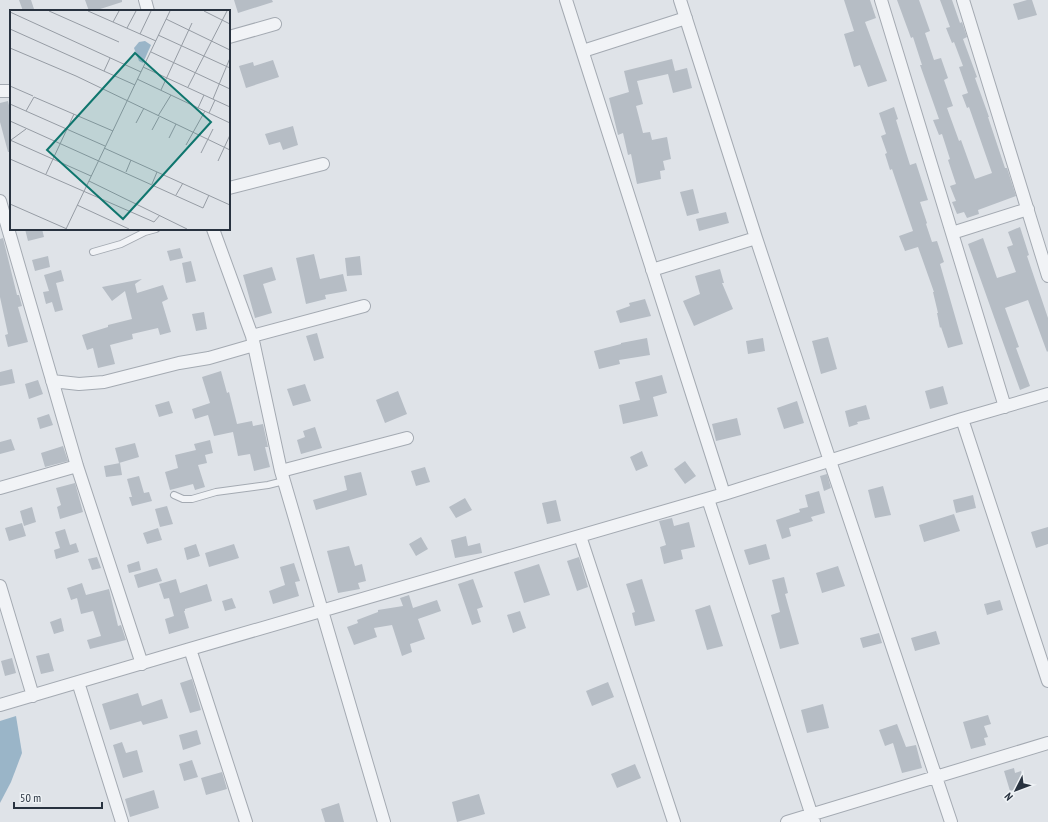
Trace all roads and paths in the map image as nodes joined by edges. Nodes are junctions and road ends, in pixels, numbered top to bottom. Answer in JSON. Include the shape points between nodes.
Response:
{"nodes":[{"id":1,"x":145,"y":0,"type":"edge"},
{"id":2,"x":566,"y":0,"type":"edge"},
{"id":3,"x":680,"y":0,"type":"edge"},
{"id":4,"x":880,"y":0,"type":"edge"},
{"id":5,"x":963,"y":0,"type":"edge"},
{"id":6,"x":148,"y":10,"type":"edge"},
{"id":7,"x":686,"y":18,"type":"junction"},
{"id":8,"x":275,"y":24,"type":"dead end"},
{"id":9,"x":230,"y":36,"type":"edge"},
{"id":10,"x":583,"y":51,"type":"junction"},
{"id":11,"x":323,"y":164,"type":"dead end"},
{"id":12,"x":230,"y":188,"type":"edge"},
{"id":13,"x":0,"y":201,"type":"edge"},
{"id":14,"x":1028,"y":209,"type":"junction"},
{"id":15,"x":154,"y":230,"type":"edge"},
{"id":16,"x":213,"y":230,"type":"edge"},
{"id":17,"x":952,"y":233,"type":"junction"},
{"id":18,"x":756,"y":238,"type":"junction"},
{"id":19,"x":93,"y":252,"type":"dead end"},
{"id":20,"x":652,"y":270,"type":"junction"},
{"id":21,"x":1048,"y":276,"type":"edge"},
{"id":22,"x":364,"y":306,"type":"dead end"},
{"id":23,"x":253,"y":341,"type":"junction"},
{"id":24,"x":52,"y":381,"type":"junction"},
{"id":25,"x":1048,"y":394,"type":"edge"},
{"id":26,"x":1005,"y":407,"type":"junction"},
{"id":27,"x":962,"y":420,"type":"junction"},
{"id":28,"x":407,"y":438,"type":"dead end"},
{"id":29,"x":830,"y":461,"type":"junction"},
{"id":30,"x":77,"y":466,"type":"junction"},
{"id":31,"x":282,"y":476,"type":"junction"},
{"id":32,"x":0,"y":488,"type":"edge"},
{"id":33,"x":724,"y":494,"type":"junction"},
{"id":34,"x":174,"y":495,"type":"dead end"},
{"id":35,"x":708,"y":499,"type":"junction"},
{"id":36,"x":580,"y":536,"type":"junction"},
{"id":37,"x":0,"y":586,"type":"edge"},
{"id":38,"x":322,"y":611,"type":"junction"},
{"id":39,"x":190,"y":649,"type":"junction"},
{"id":40,"x":142,"y":664,"type":"junction"},
{"id":41,"x":1048,"y":681,"type":"edge"},
{"id":42,"x":78,"y":682,"type":"junction"},
{"id":43,"x":33,"y":696,"type":"junction"},
{"id":44,"x":0,"y":706,"type":"edge"},
{"id":45,"x":1048,"y":743,"type":"edge"},
{"id":46,"x":937,"y":777,"type":"junction"},
{"id":47,"x":813,"y":818,"type":"edge"},
{"id":48,"x":122,"y":822,"type":"edge"},
{"id":49,"x":246,"y":822,"type":"edge"},
{"id":50,"x":384,"y":822,"type":"edge"},
{"id":51,"x":674,"y":822,"type":"edge"},
{"id":52,"x":786,"y":822,"type":"edge"},
{"id":53,"x":952,"y":822,"type":"edge"}],
"edges":[{"from":1,"to":6,"type":"street"},
{"from":2,"to":10,"type":"street"},
{"from":3,"to":7,"type":"street"},
{"from":4,"to":17,"type":"street"},
{"from":5,"to":14,"type":"street"},
{"from":7,"to":10,"type":"street"},
{"from":7,"to":18,"type":"street"},
{"from":8,"to":9,"type":"street"},
{"from":10,"to":20,"type":"street"},
{"from":11,"to":12,"type":"street"},
{"from":13,"to":24,"type":"street"},
{"from":14,"to":17,"type":"street"},
{"from":14,"to":21,"type":"street"},
{"from":15,"to":19,"type":"lane","via":[[121,244]]},
{"from":16,"to":23,"type":"street"},
{"from":17,"to":26,"type":"street"},
{"from":18,"to":20,"type":"street"},
{"from":18,"to":29,"type":"street"},
{"from":20,"to":33,"type":"street"},
{"from":22,"to":23,"type":"street"},
{"from":23,"to":24,"type":"street","via":[[209,358],[104,382],[79,384]]},
{"from":23,"to":31,"type":"street"},
{"from":24,"to":30,"type":"street"},
{"from":25,"to":26,"type":"street"},
{"from":26,"to":27,"type":"street"},
{"from":27,"to":29,"type":"street"},
{"from":27,"to":41,"type":"street"},
{"from":28,"to":31,"type":"street"},
{"from":29,"to":33,"type":"street"},
{"from":29,"to":46,"type":"street"},
{"from":30,"to":32,"type":"street"},
{"from":30,"to":40,"type":"street"},
{"from":31,"to":34,"type":"lane","via":[[268,485],[216,492],[192,499]]},
{"from":31,"to":38,"type":"street"},
{"from":33,"to":35,"type":"street"},
{"from":35,"to":36,"type":"street"},
{"from":35,"to":47,"type":"street"},
{"from":36,"to":38,"type":"street"},
{"from":36,"to":51,"type":"street"},
{"from":37,"to":43,"type":"street"},
{"from":38,"to":39,"type":"street"},
{"from":38,"to":50,"type":"street"},
{"from":39,"to":40,"type":"street"},
{"from":39,"to":49,"type":"street"},
{"from":40,"to":42,"type":"street"},
{"from":42,"to":43,"type":"street"},
{"from":42,"to":48,"type":"street"},
{"from":43,"to":44,"type":"street"},
{"from":45,"to":46,"type":"street"},
{"from":46,"to":47,"type":"street"},
{"from":46,"to":53,"type":"street"},
{"from":47,"to":52,"type":"street"}]}
